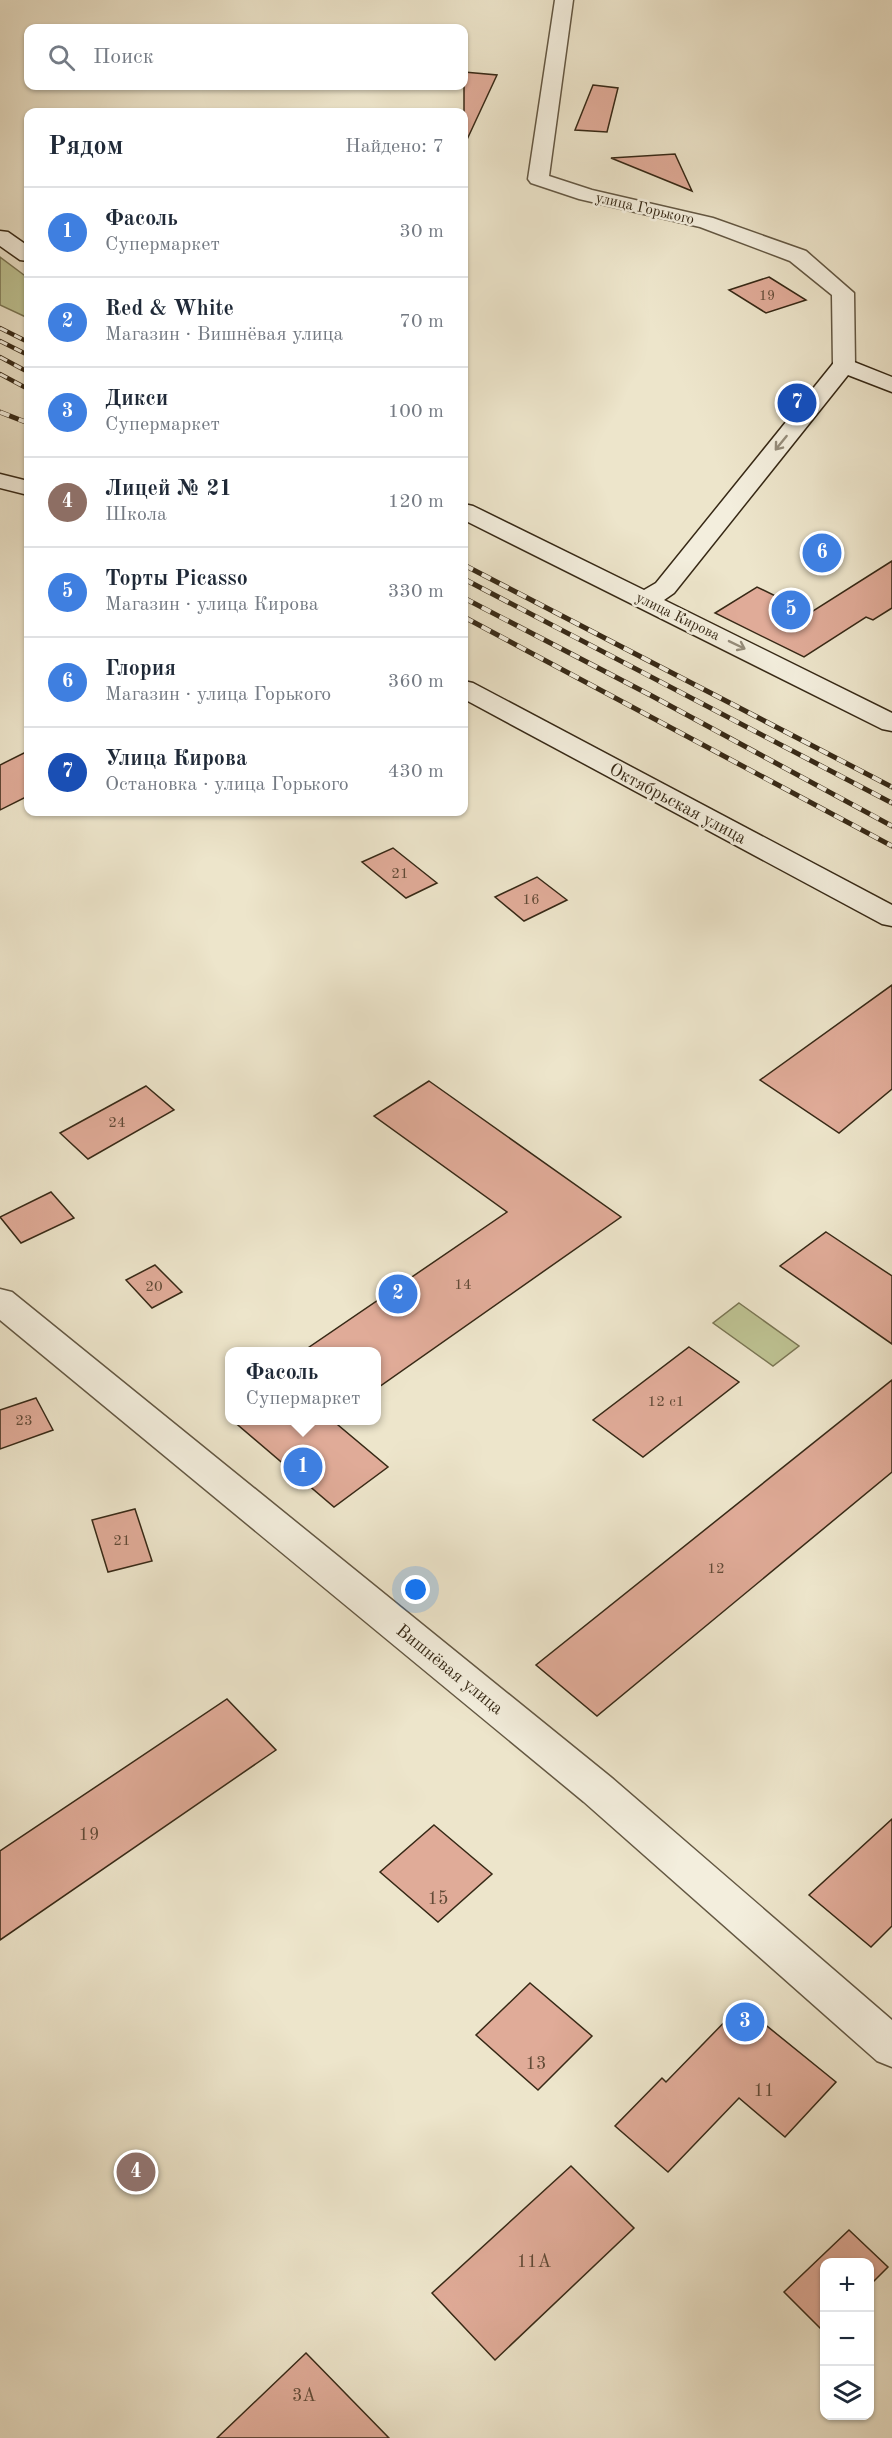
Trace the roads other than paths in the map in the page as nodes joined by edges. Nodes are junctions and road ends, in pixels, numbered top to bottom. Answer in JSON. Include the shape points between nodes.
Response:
{"nodes":[{"id":1,"x":564,"y":0,"type":"edge"},
{"id":2,"x":0,"y":237,"type":"edge"},
{"id":3,"x":24,"y":252,"type":"edge"},
{"id":4,"x":844,"y":365,"type":"junction"},
{"id":5,"x":892,"y":385,"type":"edge"},
{"id":6,"x":0,"y":481,"type":"edge"},
{"id":7,"x":24,"y":487,"type":"edge"},
{"id":8,"x":468,"y":513,"type":"edge"},
{"id":9,"x":647,"y":600,"type":"junction"},
{"id":10,"x":468,"y":691,"type":"edge"},
{"id":11,"x":892,"y":723,"type":"edge"},
{"id":12,"x":892,"y":917,"type":"edge"},
{"id":13,"x":0,"y":1301,"type":"edge"},
{"id":14,"x":892,"y":2047,"type":"edge"}],
"edges":[{"from":1,"to":4,"type":"street","name":"улица Горького","via":[[538,179],[586,195],[706,222],[798,256],[843,293]]},
{"from":2,"to":3,"type":"street"},
{"from":4,"to":5,"type":"street"},
{"from":4,"to":9,"type":"street","one_way":true,"via":[[665,588]]},
{"from":6,"to":7,"type":"street"},
{"from":8,"to":9,"type":"street","name":"улица Кирова"},
{"from":9,"to":11,"type":"street","name":"улица Кирова","one_way":true},
{"from":10,"to":12,"type":"street","name":"Октябрьская улица"},
{"from":13,"to":14,"type":"street","name":"Вишнёвая улица","via":[[598,1790]]}]}
